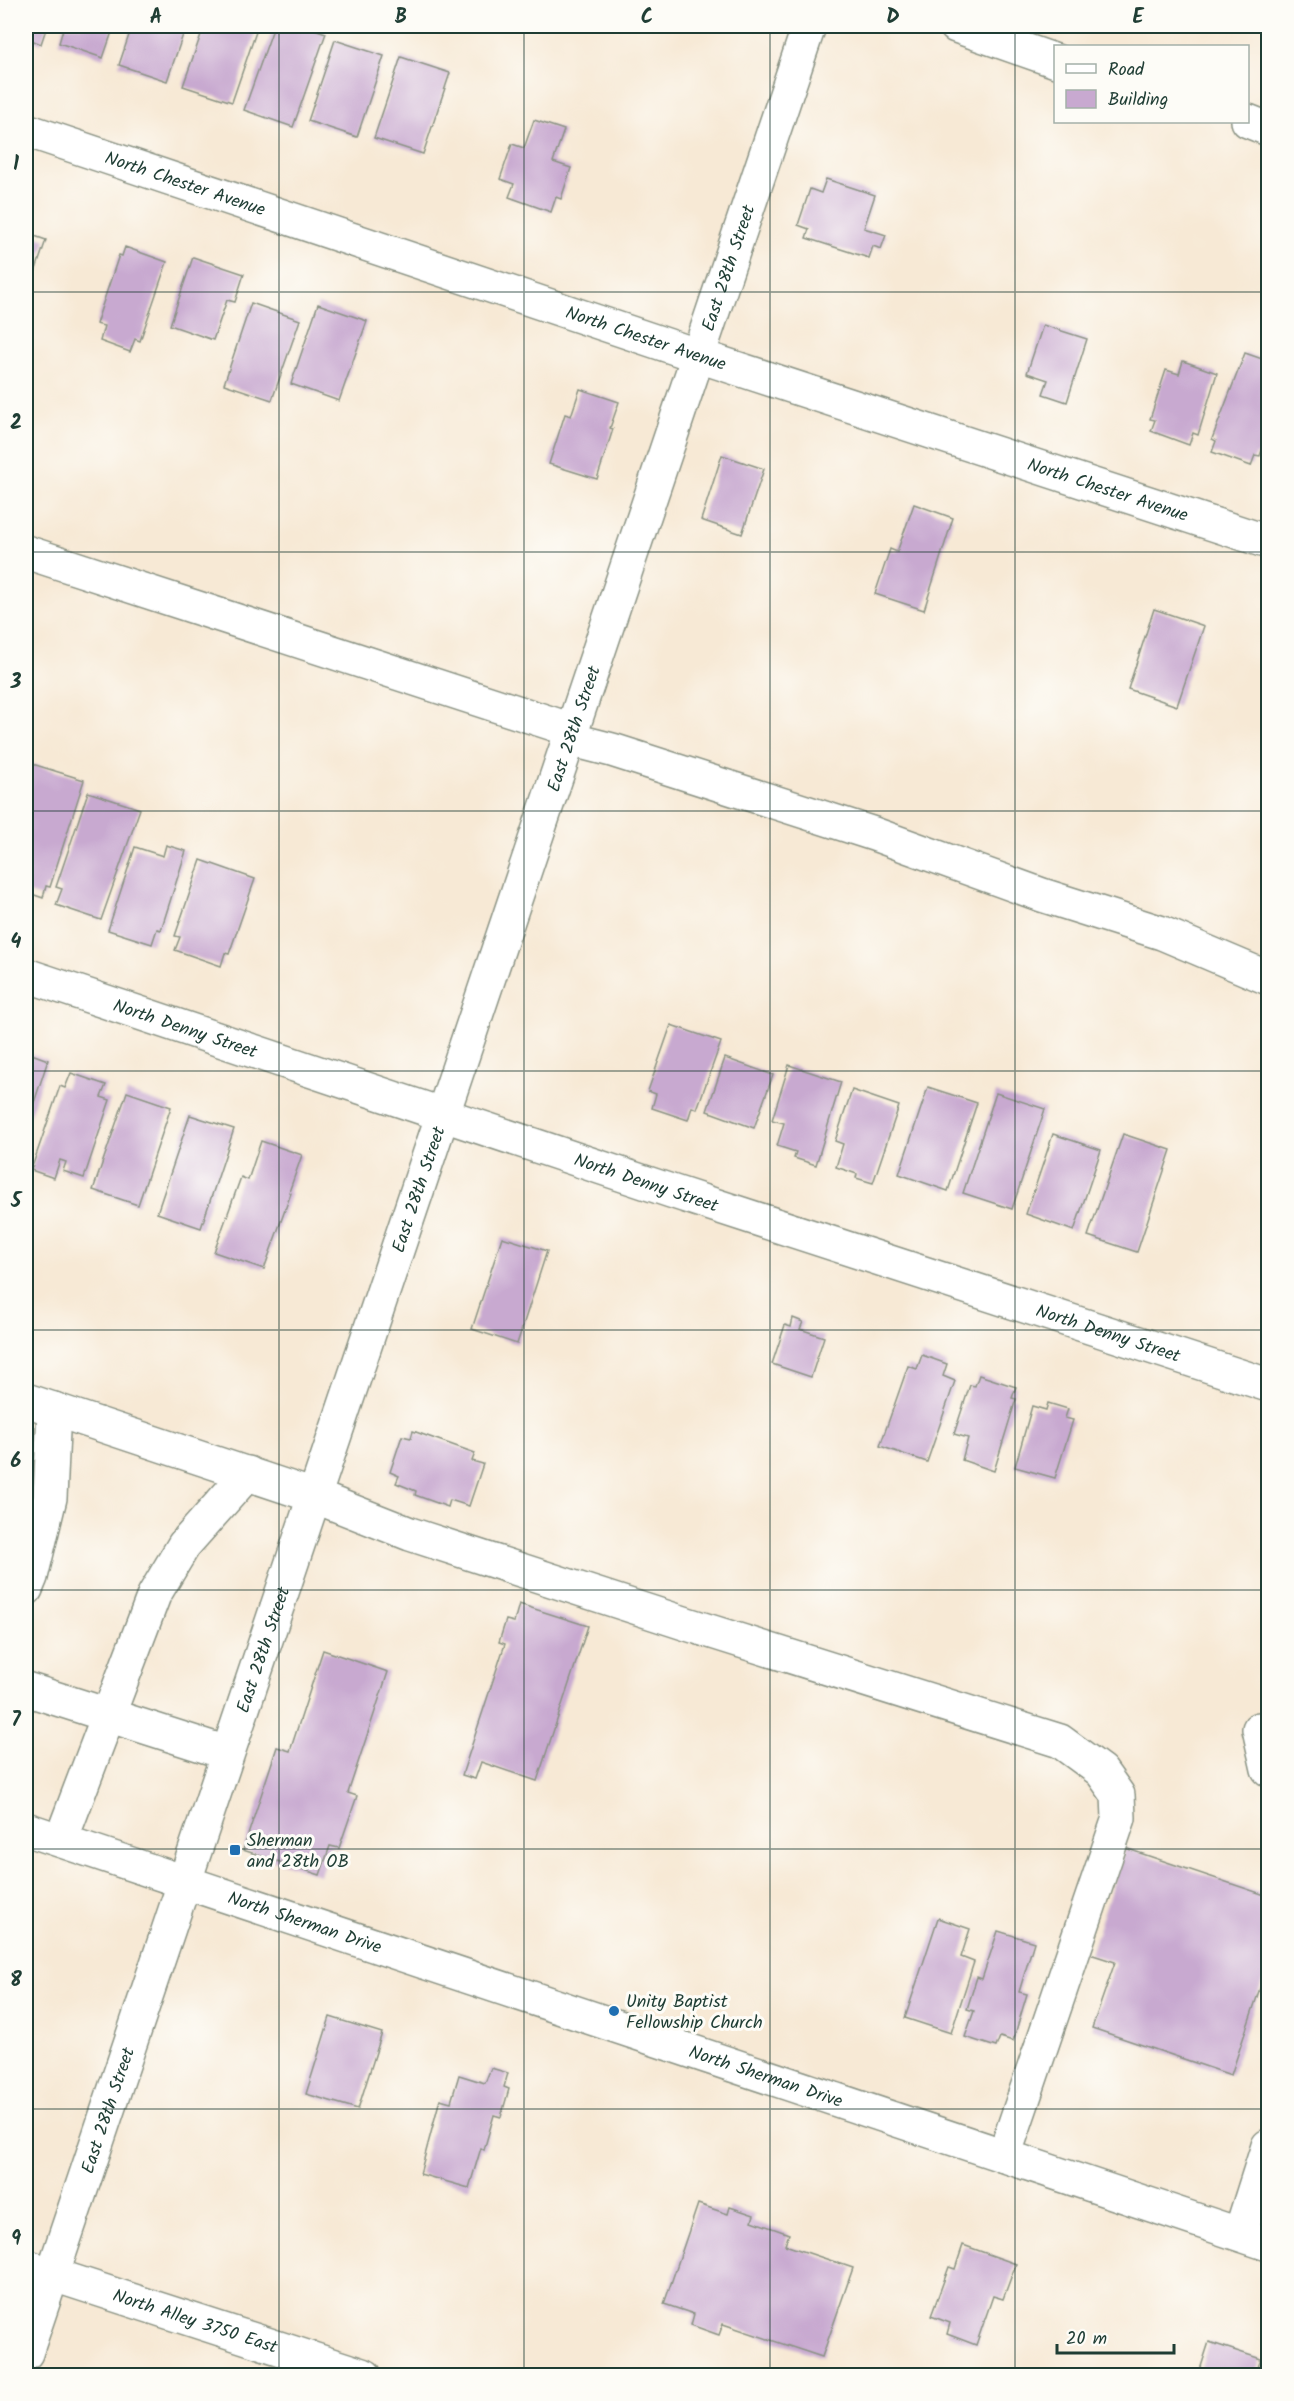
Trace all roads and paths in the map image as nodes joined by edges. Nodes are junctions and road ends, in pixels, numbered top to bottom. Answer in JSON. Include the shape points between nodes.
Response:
{"nodes":[{"id":1,"x":809,"y":26,"type":"edge"},
{"id":2,"x":956,"y":26,"type":"edge"},
{"id":3,"x":1054,"y":60,"type":"edge"},
{"id":4,"x":1249,"y":122,"type":"edge"},
{"id":5,"x":1269,"y":129,"type":"edge"},
{"id":6,"x":26,"y":130,"type":"edge"},
{"id":7,"x":699,"y":356,"type":"junction"},
{"id":8,"x":1269,"y":542,"type":"edge"},
{"id":9,"x":26,"y":552,"type":"edge"},
{"id":10,"x":571,"y":735,"type":"junction"},
{"id":11,"x":26,"y":975,"type":"edge"},
{"id":12,"x":1269,"y":978,"type":"edge"},
{"id":13,"x":444,"y":1115,"type":"junction"},
{"id":14,"x":1269,"y":1385,"type":"edge"},
{"id":15,"x":40,"y":1405,"type":"edge"},
{"id":16,"x":248,"y":1473,"type":"junction"},
{"id":17,"x":315,"y":1496,"type":"junction"},
{"id":18,"x":26,"y":1589,"type":"edge"},
{"id":19,"x":26,"y":1689,"type":"edge"},
{"id":20,"x":108,"y":1714,"type":"junction"},
{"id":21,"x":1259,"y":1729,"type":"dead end"},
{"id":22,"x":227,"y":1753,"type":"junction"},
{"id":23,"x":1269,"y":1770,"type":"edge"},
{"id":24,"x":26,"y":1829,"type":"edge"},
{"id":25,"x":61,"y":1840,"type":"junction"},
{"id":26,"x":183,"y":1881,"type":"junction"},
{"id":27,"x":1269,"y":2146,"type":"edge"},
{"id":28,"x":1004,"y":2156,"type":"junction"},
{"id":29,"x":1254,"y":2239,"type":"edge"},
{"id":30,"x":39,"y":2270,"type":"edge"},
{"id":31,"x":26,"y":2353,"type":"edge"},
{"id":32,"x":365,"y":2376,"type":"edge"}],
"edges":[{"from":1,"to":7,"type":"street","name":"East 28th Street"},
{"from":2,"to":3,"type":"street"},
{"from":4,"to":5,"type":"street"},
{"from":6,"to":7,"type":"street","name":"North Chester Avenue"},
{"from":7,"to":8,"type":"street","name":"North Chester Avenue"},
{"from":7,"to":10,"type":"street","name":"East 28th Street"},
{"from":9,"to":10,"type":"street"},
{"from":10,"to":12,"type":"street","via":[[1162,933]]},
{"from":10,"to":13,"type":"street","name":"East 28th Street"},
{"from":11,"to":13,"type":"street","name":"North Denny Street"},
{"from":13,"to":14,"type":"street","name":"North Denny Street"},
{"from":13,"to":17,"type":"street","name":"East 28th Street"},
{"from":15,"to":16,"type":"street"},
{"from":15,"to":18,"type":"street","via":[[50,1498]]},
{"from":16,"to":17,"type":"street"},
{"from":16,"to":20,"type":"street","via":[[184,1545],[154,1595]]},
{"from":17,"to":22,"type":"street","name":"East 28th Street"},
{"from":17,"to":28,"type":"street","via":[[410,1534],[1060,1741],[1101,1771],[1118,1795],[1119,1818]]},
{"from":19,"to":20,"type":"street"},
{"from":20,"to":22,"type":"street"},
{"from":20,"to":25,"type":"street"},
{"from":21,"to":23,"type":"street"},
{"from":22,"to":26,"type":"street","name":"East 28th Street"},
{"from":24,"to":25,"type":"street","name":"North Sherman Drive"},
{"from":25,"to":26,"type":"street","name":"North Sherman Drive"},
{"from":26,"to":28,"type":"street","name":"North Sherman Drive"},
{"from":26,"to":30,"type":"street","name":"East 28th Street"},
{"from":27,"to":29,"type":"street"},
{"from":28,"to":29,"type":"street","name":"North Sherman Drive"},
{"from":30,"to":31,"type":"street","name":"East 28th Street"},
{"from":30,"to":32,"type":"street","name":"North Alley 3750 East"}]}
